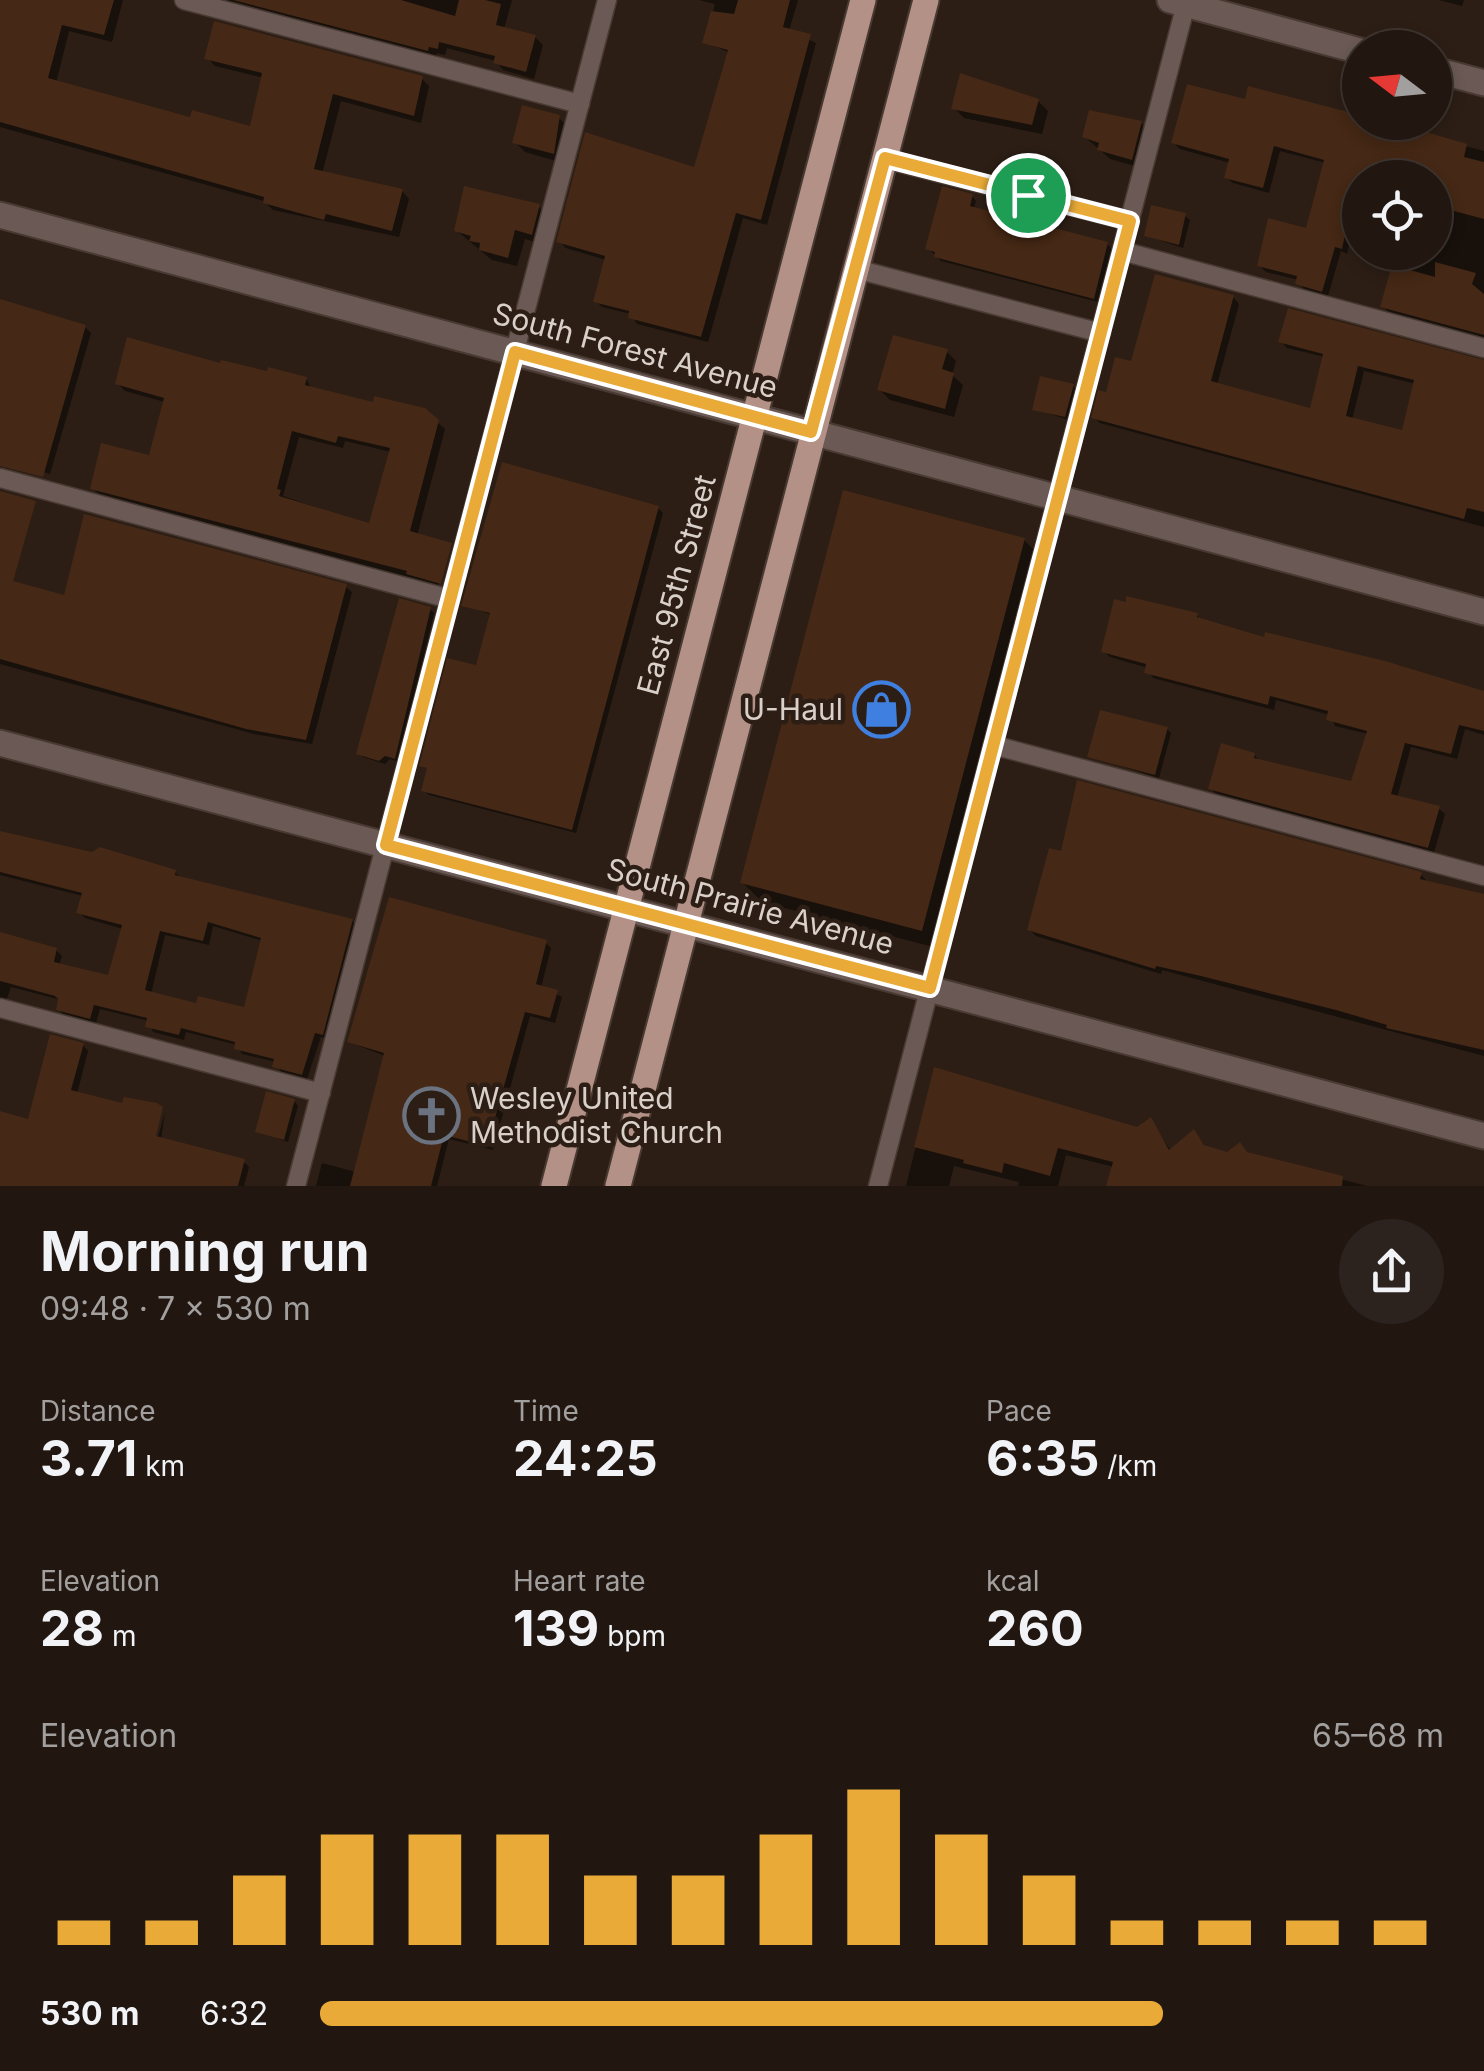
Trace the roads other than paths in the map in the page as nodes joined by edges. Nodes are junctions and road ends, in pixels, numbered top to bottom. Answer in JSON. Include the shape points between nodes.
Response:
{"nodes":[{"id":1,"x":184,"y":0,"type":"edge"},
{"id":2,"x":607,"y":0,"type":"edge"},
{"id":3,"x":864,"y":0,"type":"edge"},
{"id":4,"x":926,"y":0,"type":"edge"},
{"id":5,"x":1181,"y":1,"type":"edge"},
{"id":6,"x":1342,"y":45,"type":"edge"},
{"id":7,"x":1452,"y":75,"type":"edge"},
{"id":8,"x":1484,"y":84,"type":"edge"},
{"id":9,"x":580,"y":104,"type":"junction"},
{"id":10,"x":885,"y":158,"type":"junction"},
{"id":11,"x":0,"y":215,"type":"edge"},
{"id":12,"x":1130,"y":221,"type":"junction"},
{"id":13,"x":1122,"y":252,"type":"junction"},
{"id":14,"x":856,"y":269,"type":"junction"},
{"id":15,"x":1100,"y":333,"type":"junction"},
{"id":16,"x":1484,"y":348,"type":"edge"},
{"id":17,"x":515,"y":352,"type":"junction"},
{"id":18,"x":755,"y":417,"type":"junction"},
{"id":19,"x":811,"y":432,"type":"junction"},
{"id":20,"x":0,"y":478,"type":"edge"},
{"id":21,"x":1058,"y":498,"type":"junction"},
{"id":22,"x":450,"y":598,"type":"junction"},
{"id":23,"x":1484,"y":612,"type":"edge"},
{"id":24,"x":0,"y":743,"type":"edge"},
{"id":25,"x":993,"y":745,"type":"junction"},
{"id":26,"x":386,"y":845,"type":"junction"},
{"id":27,"x":1484,"y":876,"type":"edge"},
{"id":28,"x":627,"y":908,"type":"junction"},
{"id":29,"x":686,"y":924,"type":"junction"},
{"id":30,"x":930,"y":988,"type":"junction"},
{"id":31,"x":0,"y":1008,"type":"edge"},
{"id":32,"x":320,"y":1093,"type":"junction"},
{"id":33,"x":1484,"y":1136,"type":"edge"},
{"id":34,"x":296,"y":1186,"type":"edge"},
{"id":35,"x":554,"y":1186,"type":"edge"},
{"id":36,"x":618,"y":1186,"type":"edge"},
{"id":37,"x":878,"y":1186,"type":"edge"}],
"edges":[{"from":1,"to":9,"type":"lane"},
{"from":2,"to":9,"type":"lane"},
{"from":3,"to":18,"type":"main road","name":"East 95th Street"},
{"from":4,"to":10,"type":"main road"},
{"from":5,"to":6,"type":"street"},
{"from":5,"to":12,"type":"lane"},
{"from":7,"to":8,"type":"street"},
{"from":9,"to":17,"type":"lane"},
{"from":10,"to":12,"type":"lane"},
{"from":10,"to":14,"type":"main road"},
{"from":11,"to":17,"type":"street","name":"South Forest Avenue"},
{"from":12,"to":13,"type":"lane"},
{"from":13,"to":15,"type":"lane"},
{"from":13,"to":16,"type":"lane"},
{"from":14,"to":15,"type":"lane"},
{"from":14,"to":19,"type":"main road"},
{"from":15,"to":21,"type":"lane"},
{"from":17,"to":18,"type":"street","name":"South Forest Avenue"},
{"from":17,"to":22,"type":"lane"},
{"from":18,"to":19,"type":"street","name":"South Forest Avenue"},
{"from":18,"to":28,"type":"main road","name":"East 95th Street"},
{"from":19,"to":21,"type":"street","name":"South Forest Avenue"},
{"from":19,"to":29,"type":"main road"},
{"from":20,"to":22,"type":"lane"},
{"from":21,"to":23,"type":"street","name":"South Forest Avenue"},
{"from":21,"to":25,"type":"lane"},
{"from":22,"to":26,"type":"lane"},
{"from":24,"to":26,"type":"street","name":"South Prairie Avenue"},
{"from":25,"to":27,"type":"lane"},
{"from":25,"to":30,"type":"lane"},
{"from":26,"to":28,"type":"street","name":"South Prairie Avenue"},
{"from":26,"to":32,"type":"lane"},
{"from":28,"to":29,"type":"street","name":"South Prairie Avenue"},
{"from":28,"to":35,"type":"main road","name":"East 95th Street"},
{"from":29,"to":30,"type":"street","name":"South Prairie Avenue"},
{"from":29,"to":36,"type":"main road"},
{"from":30,"to":33,"type":"street","name":"South Prairie Avenue"},
{"from":30,"to":37,"type":"lane"},
{"from":31,"to":32,"type":"lane"},
{"from":32,"to":34,"type":"lane"}]}
